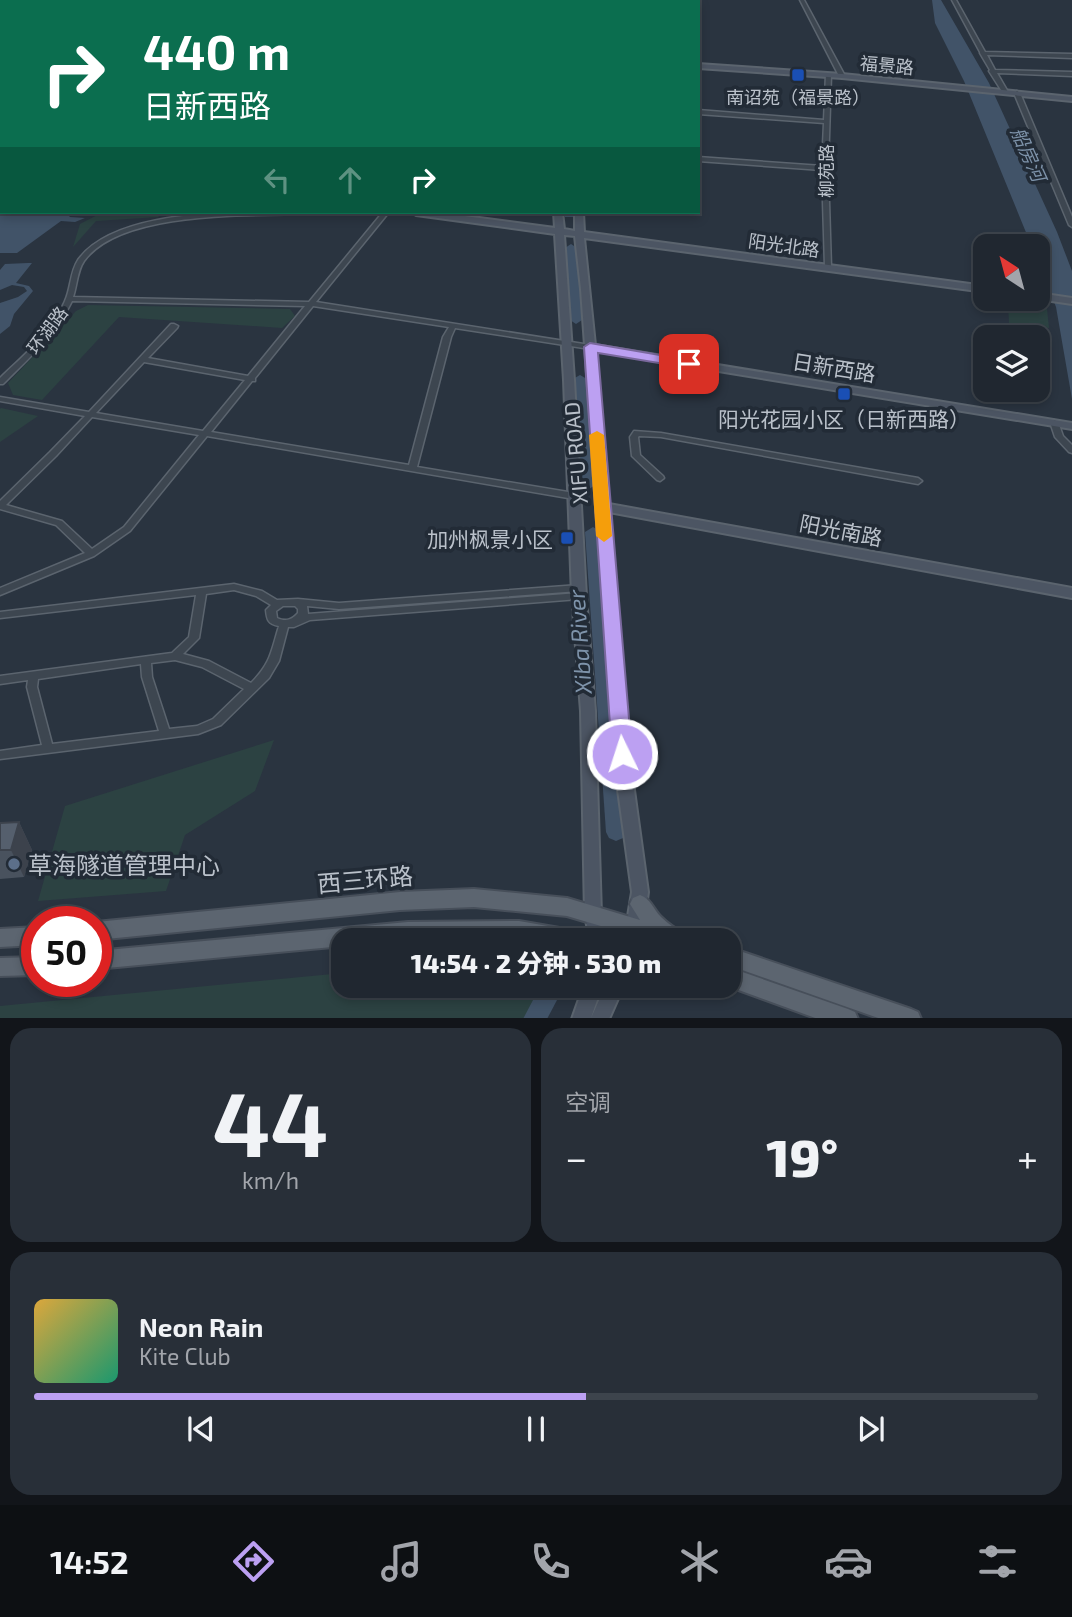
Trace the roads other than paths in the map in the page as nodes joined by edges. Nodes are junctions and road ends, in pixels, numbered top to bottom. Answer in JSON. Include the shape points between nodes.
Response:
{"nodes":[{"id":1,"x":802,"y":0,"type":"edge"},
{"id":2,"x":954,"y":0,"type":"edge"},
{"id":3,"x":982,"y":53,"type":"junction"},
{"id":4,"x":1072,"y":56,"type":"edge"},
{"id":5,"x":700,"y":66,"type":"edge"},
{"id":6,"x":992,"y":71,"type":"junction"},
{"id":7,"x":1072,"y":74,"type":"edge"},
{"id":8,"x":828,"y":75,"type":"junction"},
{"id":9,"x":842,"y":76,"type":"junction"},
{"id":10,"x":995,"y":91,"type":"joint"},
{"id":11,"x":1004,"y":92,"type":"junction"},
{"id":12,"x":1017,"y":93,"type":"junction"},
{"id":13,"x":1072,"y":99,"type":"edge"},
{"id":14,"x":700,"y":112,"type":"edge"},
{"id":15,"x":827,"y":122,"type":"junction"},
{"id":16,"x":700,"y":159,"type":"edge"},
{"id":17,"x":825,"y":168,"type":"junction"},
{"id":18,"x":270,"y":214,"type":"edge"},
{"id":19,"x":384,"y":214,"type":"edge"},
{"id":20,"x":432,"y":214,"type":"edge"},
{"id":21,"x":558,"y":214,"type":"edge"},
{"id":22,"x":579,"y":214,"type":"edge"},
{"id":23,"x":1072,"y":225,"type":"edge"},
{"id":24,"x":558,"y":230,"type":"junction"},
{"id":25,"x":579,"y":233,"type":"junction"},
{"id":26,"x":828,"y":267,"type":"junction"},
{"id":27,"x":973,"y":287,"type":"edge"},
{"id":28,"x":1050,"y":298,"type":"edge"},
{"id":29,"x":69,"y":299,"type":"junction"},
{"id":30,"x":1072,"y":301,"type":"edge"},
{"id":31,"x":312,"y":304,"type":"junction"},
{"id":32,"x":174,"y":326,"type":"dead end"},
{"id":33,"x":453,"y":326,"type":"junction"},
{"id":34,"x":566,"y":344,"type":"junction"},
{"id":35,"x":590,"y":347,"type":"junction"},
{"id":36,"x":144,"y":360,"type":"junction"},
{"id":37,"x":252,"y":379,"type":"junction"},
{"id":38,"x":0,"y":382,"type":"edge"},
{"id":39,"x":0,"y":399,"type":"edge"},
{"id":40,"x":91,"y":414,"type":"junction"},
{"id":41,"x":1054,"y":422,"type":"junction"},
{"id":42,"x":1071,"y":425,"type":"edge"},
{"id":43,"x":207,"y":434,"type":"junction"},
{"id":44,"x":1072,"y":450,"type":"edge"},
{"id":45,"x":412,"y":469,"type":"junction"},
{"id":46,"x":660,"y":478,"type":"dead end"},
{"id":47,"x":918,"y":481,"type":"dead end"},
{"id":48,"x":574,"y":496,"type":"junction"},
{"id":49,"x":0,"y":506,"type":"edge"},
{"id":50,"x":602,"y":507,"type":"junction"},
{"id":51,"x":92,"y":554,"type":"junction"},
{"id":52,"x":202,"y":590,"type":"junction"},
{"id":53,"x":0,"y":592,"type":"edge"},
{"id":54,"x":579,"y":592,"type":"junction"},
{"id":55,"x":1072,"y":593,"type":"edge"},
{"id":56,"x":294,"y":601,"type":"junction"},
{"id":57,"x":277,"y":604,"type":"junction"},
{"id":58,"x":0,"y":615,"type":"edge"},
{"id":59,"x":288,"y":624,"type":"junction"},
{"id":60,"x":175,"y":656,"type":"junction"},
{"id":61,"x":146,"y":660,"type":"junction"},
{"id":62,"x":33,"y":676,"type":"junction"},
{"id":63,"x":0,"y":680,"type":"edge"},
{"id":64,"x":252,"y":688,"type":"junction"},
{"id":65,"x":165,"y":734,"type":"junction"},
{"id":66,"x":48,"y":749,"type":"junction"},
{"id":67,"x":0,"y":755,"type":"edge"},
{"id":68,"x":640,"y":904,"type":"junction"},
{"id":69,"x":593,"y":915,"type":"junction"},
{"id":70,"x":596,"y":928,"type":"edge"},
{"id":71,"x":621,"y":928,"type":"edge"},
{"id":72,"x":635,"y":928,"type":"edge"},
{"id":73,"x":661,"y":928,"type":"edge"},
{"id":74,"x":112,"y":929,"type":"edge"},
{"id":75,"x":21,"y":937,"type":"edge"},
{"id":76,"x":0,"y":938,"type":"edge"},
{"id":77,"x":331,"y":938,"type":"edge"},
{"id":78,"x":112,"y":959,"type":"edge"},
{"id":79,"x":741,"y":960,"type":"edge"},
{"id":80,"x":21,"y":966,"type":"edge"},
{"id":81,"x":0,"y":967,"type":"edge"},
{"id":82,"x":741,"y":981,"type":"edge"},
{"id":83,"x":588,"y":998,"type":"edge"},
{"id":84,"x":609,"y":998,"type":"edge"},
{"id":85,"x":581,"y":1018,"type":"edge"},
{"id":86,"x":599,"y":1018,"type":"edge"},
{"id":87,"x":848,"y":1018,"type":"edge"},
{"id":88,"x":911,"y":1018,"type":"edge"}],
"edges":[{"from":1,"to":9,"type":"street"},
{"from":2,"to":3,"type":"street"},
{"from":3,"to":4,"type":"street"},
{"from":3,"to":6,"type":"street"},
{"from":5,"to":8,"type":"street","name":"福景路"},
{"from":6,"to":7,"type":"street"},
{"from":6,"to":11,"type":"street"},
{"from":8,"to":9,"type":"street","name":"福景路"},
{"from":8,"to":15,"type":"street","name":"柳苑路"},
{"from":9,"to":10,"type":"street","name":"福景路"},
{"from":10,"to":11,"type":"street","name":"福景路"},
{"from":11,"to":12,"type":"street","name":"福景路"},
{"from":12,"to":13,"type":"street","name":"福景路"},
{"from":12,"to":23,"type":"street"},
{"from":14,"to":15,"type":"street"},
{"from":15,"to":17,"type":"street","name":"柳苑路"},
{"from":16,"to":17,"type":"street"},
{"from":17,"to":26,"type":"street","name":"柳苑路"},
{"from":18,"to":29,"type":"street","name":"环湖路","via":[[181,218],[125,231],[100,243],[82,260]]},
{"from":19,"to":31,"type":"street"},
{"from":20,"to":24,"type":"street","name":"阳光北路"},
{"from":21,"to":24,"type":"street","name":"XIFU ROAD"},
{"from":22,"to":25,"type":"street","name":"XIFU ROAD"},
{"from":24,"to":25,"type":"street","name":"阳光北路"},
{"from":24,"to":34,"type":"street","name":"XIFU ROAD"},
{"from":25,"to":26,"type":"street","name":"阳光北路"},
{"from":25,"to":35,"type":"street","name":"XIFU ROAD"},
{"from":26,"to":27,"type":"street","name":"阳光北路"},
{"from":28,"to":30,"type":"street"},
{"from":29,"to":31,"type":"street"},
{"from":29,"to":38,"type":"street","name":"环湖路","via":[[48,334]]},
{"from":31,"to":33,"type":"street"},
{"from":31,"to":37,"type":"street"},
{"from":32,"to":36,"type":"street"},
{"from":33,"to":34,"type":"street"},
{"from":33,"to":45,"type":"street"},
{"from":34,"to":35,"type":"street"},
{"from":34,"to":48,"type":"street","name":"XIFU ROAD"},
{"from":35,"to":41,"type":"street","name":"日新西路"},
{"from":35,"to":50,"type":"street","name":"XIFU ROAD"},
{"from":36,"to":37,"type":"street"},
{"from":36,"to":40,"type":"street"},
{"from":37,"to":43,"type":"street"},
{"from":39,"to":40,"type":"street"},
{"from":40,"to":43,"type":"street"},
{"from":40,"to":49,"type":"street"},
{"from":41,"to":42,"type":"street","name":"日新西路"},
{"from":41,"to":44,"type":"street","via":[[1059,437]]},
{"from":43,"to":45,"type":"street"},
{"from":43,"to":51,"type":"street","via":[[127,529]]},
{"from":45,"to":48,"type":"street"},
{"from":46,"to":47,"type":"street","via":[[636,456],[637,433]]},
{"from":48,"to":54,"type":"street","name":"XIFU ROAD"},
{"from":49,"to":51,"type":"street","via":[[59,523]]},
{"from":50,"to":55,"type":"street","name":"阳光南路"},
{"from":50,"to":68,"type":"street","name":"XIFU ROAD","via":[[623,768]]},
{"from":51,"to":53,"type":"street"},
{"from":52,"to":57,"type":"street","via":[[248,589]]},
{"from":52,"to":58,"type":"street"},
{"from":52,"to":60,"type":"street","via":[[194,638]]},
{"from":54,"to":56,"type":"street","via":[[339,606]]},
{"from":54,"to":59,"type":"street","via":[[310,617]]},
{"from":54,"to":69,"type":"street","name":"XIFU ROAD","via":[[589,711]]},
{"from":56,"to":57,"type":"street"},
{"from":56,"to":59,"type":"street","via":[[304,611],[301,618]]},
{"from":57,"to":59,"type":"street","via":[[270,617]]},
{"from":59,"to":64,"type":"street","via":[[274,662]]},
{"from":60,"to":61,"type":"street"},
{"from":60,"to":64,"type":"street","via":[[205,664]]},
{"from":61,"to":62,"type":"street"},
{"from":61,"to":65,"type":"street"},
{"from":62,"to":63,"type":"street"},
{"from":62,"to":66,"type":"street"},
{"from":64,"to":65,"type":"street","via":[[218,722]]},
{"from":65,"to":66,"type":"street"},
{"from":66,"to":67,"type":"street"},
{"from":68,"to":72,"type":"street","name":"XIFU ROAD"},
{"from":68,"to":73,"type":"main road"},
{"from":69,"to":70,"type":"street","name":"XIFU ROAD"},
{"from":69,"to":71,"type":"main road","name":"西三环路"},
{"from":69,"to":74,"type":"main road","name":"西三环路","via":[[527,901],[474,898]]},
{"from":75,"to":76,"type":"main road"},
{"from":77,"to":78,"type":"main road"},
{"from":79,"to":88,"type":"main road"},
{"from":80,"to":81,"type":"main road"},
{"from":82,"to":87,"type":"main road"},
{"from":83,"to":85,"type":"street"},
{"from":84,"to":86,"type":"street"}]}
